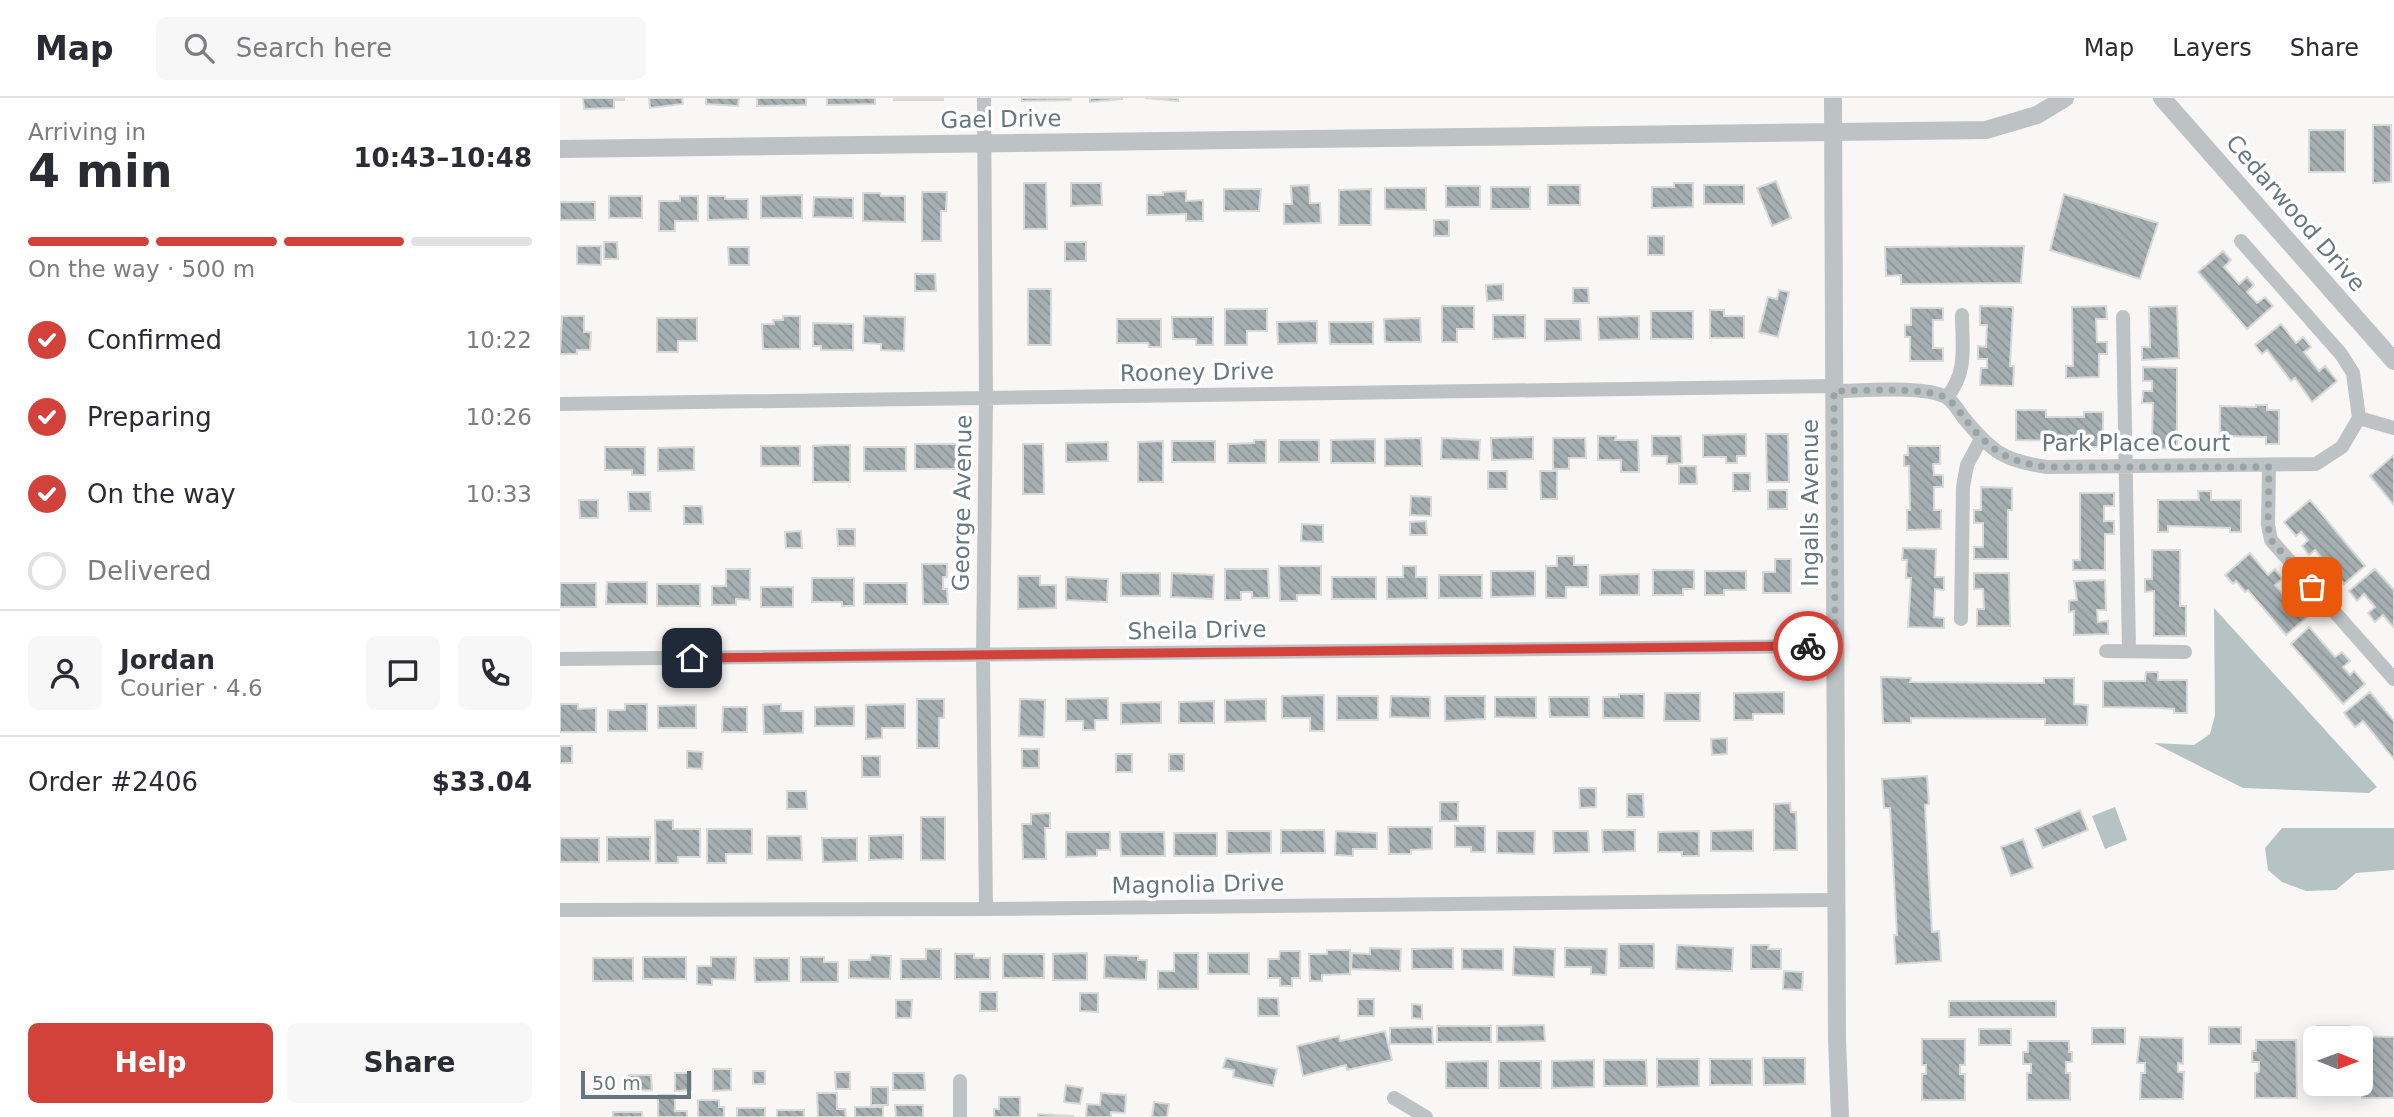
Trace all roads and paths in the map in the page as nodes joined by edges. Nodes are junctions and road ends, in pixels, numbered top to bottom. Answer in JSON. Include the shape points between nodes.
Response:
{"nodes":[{"id":1,"x":984,"y":98,"type":"edge"},
{"id":2,"x":1833,"y":98,"type":"edge"},
{"id":3,"x":2065,"y":98,"type":"edge"},
{"id":4,"x":2162,"y":98,"type":"edge"},
{"id":5,"x":1833,"y":131,"type":"junction"},
{"id":6,"x":984,"y":144,"type":"junction"},
{"id":7,"x":560,"y":149,"type":"edge"},
{"id":8,"x":2241,"y":241,"type":"dead end"},
{"id":9,"x":1962,"y":316,"type":"dead end"},
{"id":10,"x":2123,"y":317,"type":"dead end"},
{"id":11,"x":2394,"y":361,"type":"edge"},
{"id":12,"x":1834,"y":388,"type":"junction"},
{"id":13,"x":1947,"y":397,"type":"junction"},
{"id":14,"x":986,"y":398,"type":"junction"},
{"id":15,"x":560,"y":404,"type":"edge"},
{"id":16,"x":2359,"y":418,"type":"junction"},
{"id":17,"x":2394,"y":428,"type":"edge"},
{"id":18,"x":1981,"y":439,"type":"junction"},
{"id":19,"x":2126,"y":467,"type":"junction"},
{"id":20,"x":2269,"y":467,"type":"junction"},
{"id":21,"x":1961,"y":619,"type":"dead end"},
{"id":22,"x":1835,"y":646,"type":"junction"},
{"id":23,"x":2106,"y":651,"type":"dead end"},
{"id":24,"x":2129,"y":651,"type":"junction"},
{"id":25,"x":2185,"y":652,"type":"dead end"},
{"id":26,"x":983,"y":655,"type":"junction"},
{"id":27,"x":560,"y":659,"type":"edge"},
{"id":28,"x":2394,"y":679,"type":"edge"},
{"id":29,"x":1837,"y":900,"type":"junction"},
{"id":30,"x":560,"y":909,"type":"edge"},
{"id":31,"x":986,"y":909,"type":"junction"},
{"id":32,"x":960,"y":1082,"type":"dead end"},
{"id":33,"x":1394,"y":1098,"type":"dead end"},
{"id":34,"x":960,"y":1117,"type":"edge"},
{"id":35,"x":1426,"y":1117,"type":"edge"},
{"id":36,"x":1840,"y":1117,"type":"edge"}],
"edges":[{"from":1,"to":6,"type":"street","name":"George Avenue"},
{"from":2,"to":5,"type":"street","name":"Ingalls Avenue"},
{"from":3,"to":5,"type":"street","name":"Gael Drive","via":[[2037,115],[1986,130]]},
{"from":4,"to":11,"type":"street","name":"Cedarwood Drive"},
{"from":5,"to":6,"type":"street","name":"Gael Drive"},
{"from":5,"to":12,"type":"street","name":"Ingalls Avenue"},
{"from":6,"to":7,"type":"street","name":"Gael Drive"},
{"from":6,"to":14,"type":"street","name":"George Avenue"},
{"from":8,"to":16,"type":"street","via":[[2341,354],[2353,373]]},
{"from":9,"to":13,"type":"street","via":[[1962,368],[1958,385]]},
{"from":10,"to":19,"type":"street"},
{"from":12,"to":13,"type":"street","via":[[1905,390]]},
{"from":12,"to":14,"type":"street","name":"Rooney Drive"},
{"from":12,"to":22,"type":"street","name":"Ingalls Avenue"},
{"from":13,"to":18,"type":"street","name":"Park Place Court"},
{"from":14,"to":15,"type":"street","name":"Rooney Drive"},
{"from":14,"to":26,"type":"street","name":"George Avenue"},
{"from":16,"to":17,"type":"street"},
{"from":16,"to":20,"type":"street","name":"Park Place Court","via":[[2342,447],[2316,464]]},
{"from":18,"to":19,"type":"street","name":"Park Place Court","via":[[2021,464]]},
{"from":18,"to":21,"type":"street","via":[[1967,465],[1963,487]]},
{"from":19,"to":20,"type":"street","name":"Park Place Court"},
{"from":19,"to":24,"type":"street"},
{"from":20,"to":28,"type":"street","via":[[2271,540]]},
{"from":22,"to":26,"type":"street","name":"Sheila Drive"},
{"from":22,"to":29,"type":"street","name":"Ingalls Avenue"},
{"from":23,"to":24,"type":"street"},
{"from":24,"to":25,"type":"street"},
{"from":26,"to":27,"type":"street","name":"Sheila Drive"},
{"from":26,"to":31,"type":"street","name":"George Avenue"},
{"from":29,"to":31,"type":"street","name":"Magnolia Drive"},
{"from":29,"to":36,"type":"street","name":"Ingalls Avenue"},
{"from":30,"to":31,"type":"street","name":"Magnolia Drive"},
{"from":32,"to":34,"type":"street"},
{"from":33,"to":35,"type":"street"}]}
